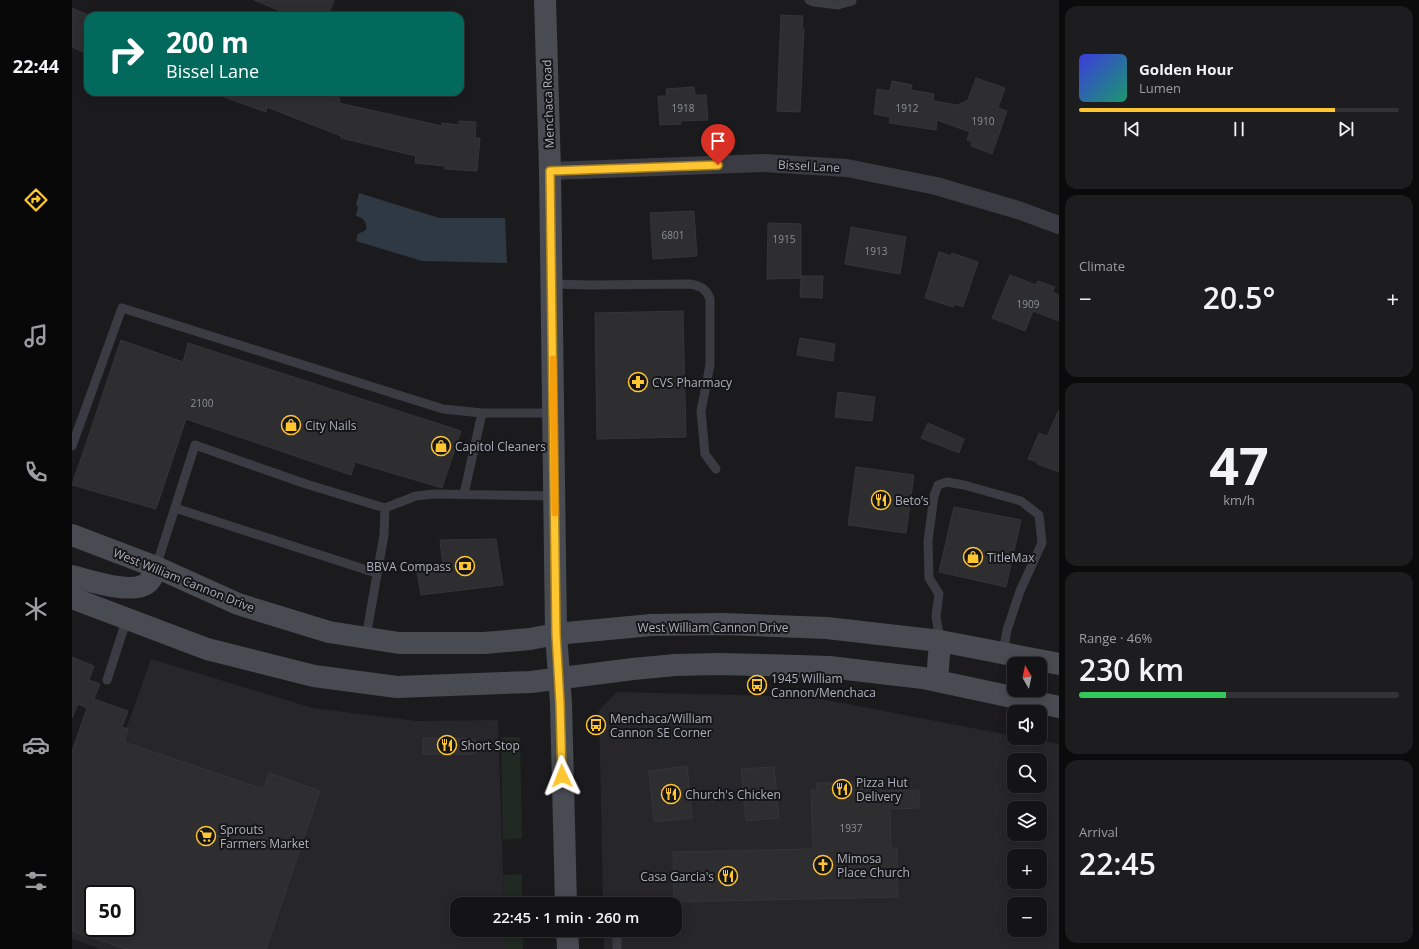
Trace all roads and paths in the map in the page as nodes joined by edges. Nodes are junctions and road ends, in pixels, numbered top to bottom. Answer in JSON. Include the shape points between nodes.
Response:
{"nodes":[{"id":1,"x":545,"y":0,"type":"edge"},
{"id":2,"x":809,"y":0,"type":"edge"},
{"id":3,"x":852,"y":0,"type":"edge"},
{"id":4,"x":550,"y":171,"type":"junction"},
{"id":5,"x":1059,"y":225,"type":"edge"},
{"id":6,"x":552,"y":284,"type":"junction"},
{"id":7,"x":482,"y":412,"type":"junction"},
{"id":8,"x":554,"y":413,"type":"junction"},
{"id":9,"x":72,"y":446,"type":"edge"},
{"id":10,"x":716,"y":468,"type":"dead end"},
{"id":11,"x":464,"y":494,"type":"junction"},
{"id":12,"x":555,"y":496,"type":"junction"},
{"id":13,"x":176,"y":508,"type":"junction"},
{"id":14,"x":385,"y":508,"type":"junction"},
{"id":15,"x":72,"y":535,"type":"edge"},
{"id":16,"x":156,"y":567,"type":"junction"},
{"id":17,"x":376,"y":572,"type":"junction"},
{"id":18,"x":72,"y":576,"type":"edge"},
{"id":19,"x":72,"y":598,"type":"edge"},
{"id":20,"x":127,"y":618,"type":"junction"},
{"id":21,"x":556,"y":634,"type":"junction"},
{"id":22,"x":366,"y":637,"type":"junction"},
{"id":23,"x":940,"y":641,"type":"junction"},
{"id":24,"x":1003,"y":653,"type":"junction"},
{"id":25,"x":1059,"y":664,"type":"edge"},
{"id":26,"x":559,"y":679,"type":"junction"},
{"id":27,"x":107,"y":680,"type":"dead end"},
{"id":28,"x":937,"y":681,"type":"junction"},
{"id":29,"x":1059,"y":707,"type":"edge"},
{"id":30,"x":566,"y":897,"type":"edge"},
{"id":31,"x":567,"y":937,"type":"edge"},
{"id":32,"x":617,"y":937,"type":"edge"},
{"id":33,"x":568,"y":949,"type":"edge"},
{"id":34,"x":617,"y":949,"type":"edge"}],
"edges":[{"from":1,"to":4,"type":"main road","name":"Menchaca Road"},
{"from":2,"to":3,"type":"lane","via":[[838,5]]},
{"from":4,"to":5,"type":"street","name":"Bissel Lane","via":[[763,163],[847,168],[936,186]]},
{"from":4,"to":6,"type":"main road","name":"Menchaca Road"},
{"from":6,"to":8,"type":"main road","name":"Menchaca Road"},
{"from":6,"to":10,"type":"lane","via":[[690,284],[701,286],[707,291],[710,299],[710,365],[701,411],[705,454]]},
{"from":7,"to":8,"type":"lane"},
{"from":7,"to":9,"type":"lane","via":[[443,409],[122,308]]},
{"from":7,"to":11,"type":"lane"},
{"from":8,"to":12,"type":"main road","name":"Menchaca Road"},
{"from":11,"to":12,"type":"lane"},
{"from":11,"to":14,"type":"lane","via":[[416,496]]},
{"from":12,"to":21,"type":"main road","name":"Menchaca Road"},
{"from":13,"to":14,"type":"lane","via":[[195,445],[306,484]]},
{"from":13,"to":16,"type":"lane"},
{"from":13,"to":17,"type":"lane"},
{"from":14,"to":17,"type":"lane","via":[[384,535]]},
{"from":15,"to":16,"type":"main road","name":"West William Cannon Drive"},
{"from":16,"to":18,"type":"main road","via":[[146,584],[136,587],[123,588]]},
{"from":16,"to":22,"type":"main road","name":"West William Cannon Drive","via":[[238,604],[329,632]]},
{"from":17,"to":22,"type":"lane"},
{"from":19,"to":20,"type":"main road"},
{"from":20,"to":26,"type":"main road","via":[[207,649],[314,676],[397,687]]},
{"from":20,"to":27,"type":"lane"},
{"from":21,"to":22,"type":"main road","name":"West William Cannon Drive","via":[[484,643],[399,643]]},
{"from":21,"to":23,"type":"main road","name":"West William Cannon Drive","via":[[651,625],[723,624],[827,628]]},
{"from":21,"to":26,"type":"main road","name":"Menchaca Road"},
{"from":23,"to":24,"type":"main road","name":"West William Cannon Drive"},
{"from":23,"to":24,"type":"lane","via":[[936,616],[939,594],[929,578],[928,541],[936,491],[938,485],[947,482],[1021,501],[1040,515],[1042,542],[1020,591],[1007,630]]},
{"from":23,"to":28,"type":"main road"},
{"from":24,"to":25,"type":"main road","name":"West William Cannon Drive"},
{"from":26,"to":28,"type":"main road","via":[[640,668],[718,664],[829,667]]},
{"from":26,"to":30,"type":"main road","name":"Menchaca Road"},
{"from":28,"to":29,"type":"main road"},
{"from":31,"to":33,"type":"main road"},
{"from":32,"to":34,"type":"lane"}]}
